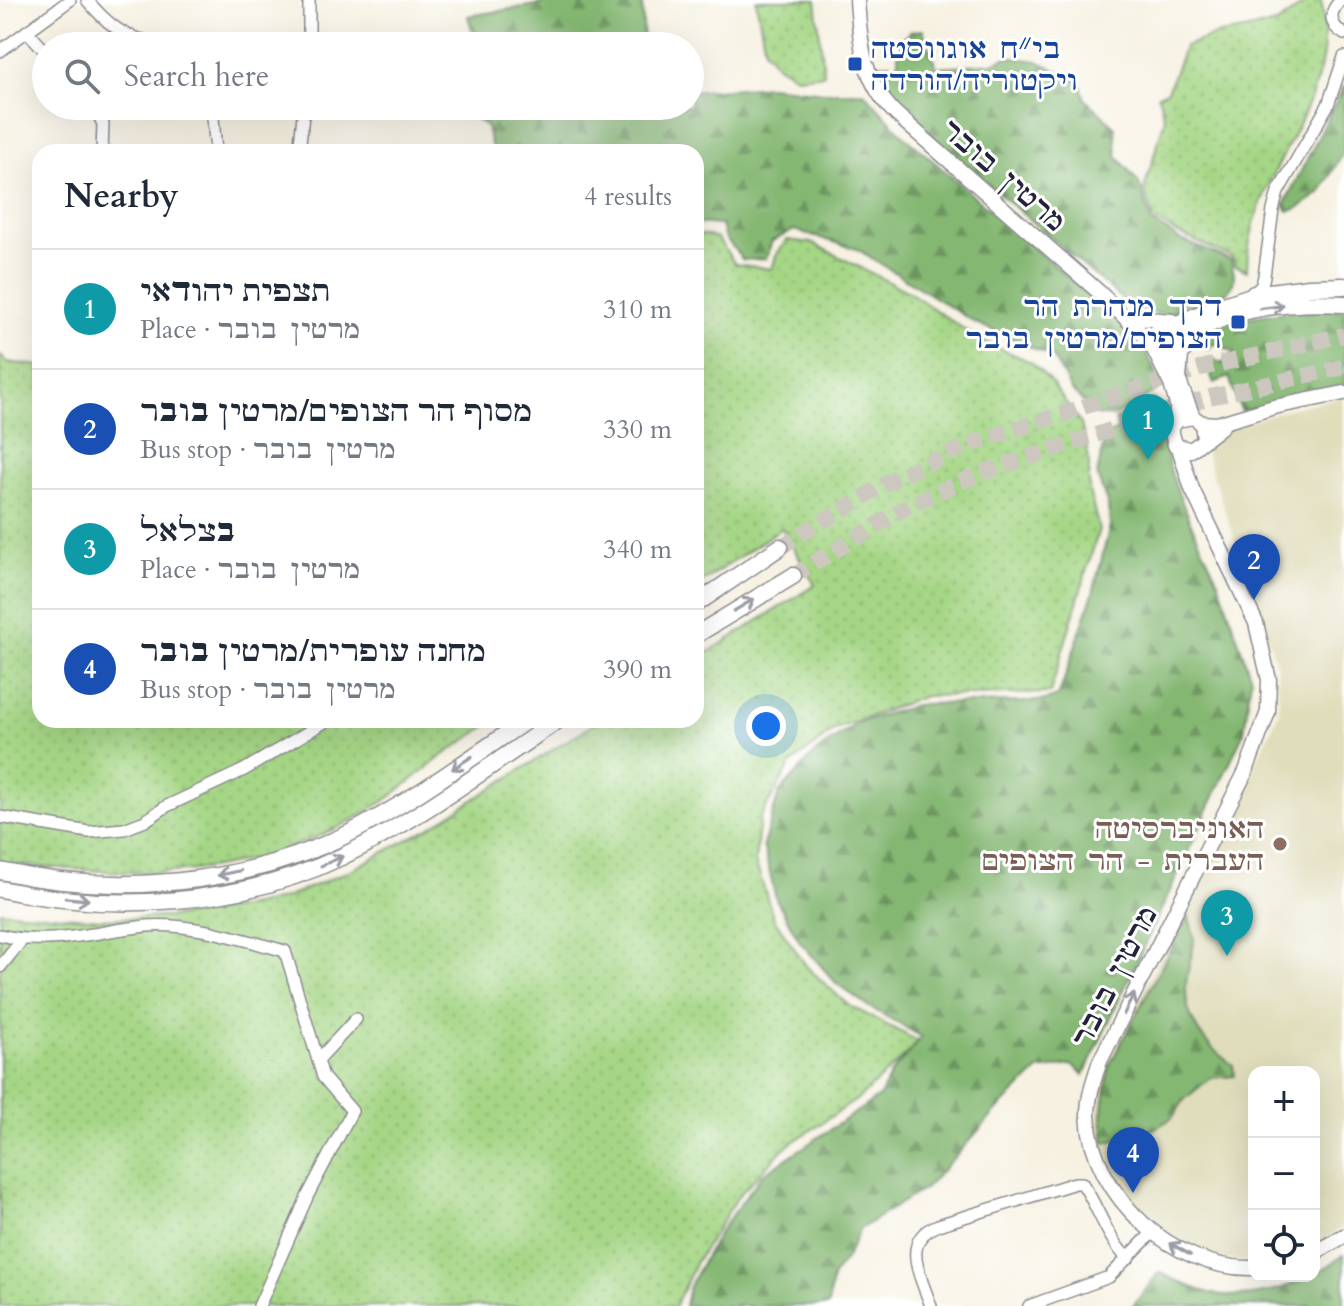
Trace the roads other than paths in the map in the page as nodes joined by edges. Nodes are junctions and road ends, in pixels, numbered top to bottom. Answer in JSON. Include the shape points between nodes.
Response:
{"nodes":[{"id":1,"x":70,"y":0,"type":"edge"},
{"id":2,"x":87,"y":0,"type":"edge"},
{"id":3,"x":309,"y":0,"type":"edge"},
{"id":4,"x":857,"y":0,"type":"edge"},
{"id":5,"x":1340,"y":0,"type":"edge"},
{"id":6,"x":27,"y":31,"type":"junction"},
{"id":7,"x":120,"y":32,"type":"edge"},
{"id":8,"x":309,"y":32,"type":"edge"},
{"id":9,"x":1344,"y":34,"type":"edge"},
{"id":10,"x":32,"y":37,"type":"edge"},
{"id":11,"x":0,"y":51,"type":"edge"},
{"id":12,"x":1344,"y":57,"type":"edge"},
{"id":13,"x":101,"y":120,"type":"edge"},
{"id":14,"x":213,"y":120,"type":"edge"},
{"id":15,"x":302,"y":120,"type":"edge"},
{"id":16,"x":102,"y":144,"type":"edge"},
{"id":17,"x":215,"y":144,"type":"edge"},
{"id":18,"x":300,"y":144,"type":"edge"},
{"id":19,"x":1265,"y":261,"type":"junction"},
{"id":20,"x":1344,"y":286,"type":"edge"},
{"id":21,"x":1298,"y":288,"type":"junction"},
{"id":22,"x":1100,"y":293,"type":"junction"},
{"id":23,"x":1254,"y":294,"type":"junction"},
{"id":24,"x":1344,"y":304,"type":"edge"},
{"id":25,"x":1137,"y":318,"type":"junction"},
{"id":26,"x":1181,"y":320,"type":"junction"},
{"id":27,"x":1202,"y":326,"type":"junction"},
{"id":28,"x":1156,"y":339,"type":"junction"},
{"id":29,"x":1178,"y":379,"type":"junction"},
{"id":30,"x":1344,"y":393,"type":"edge"},
{"id":31,"x":1177,"y":420,"type":"junction"},
{"id":32,"x":1197,"y":420,"type":"junction"},
{"id":33,"x":1234,"y":420,"type":"junction"},
{"id":34,"x":1200,"y":444,"type":"junction"},
{"id":35,"x":1179,"y":448,"type":"junction"},
{"id":36,"x":1200,"y":503,"type":"junction"},
{"id":37,"x":780,"y":547,"type":"tunnel mouth"},
{"id":38,"x":793,"y":576,"type":"tunnel mouth"},
{"id":39,"x":704,"y":599,"type":"edge"},
{"id":40,"x":704,"y":630,"type":"edge"},
{"id":41,"x":315,"y":728,"type":"edge"},
{"id":42,"x":515,"y":728,"type":"edge"},
{"id":43,"x":546,"y":728,"type":"edge"},
{"id":44,"x":0,"y":817,"type":"edge"},
{"id":45,"x":0,"y":871,"type":"edge"},
{"id":46,"x":0,"y":889,"type":"edge"},
{"id":47,"x":0,"y":935,"type":"edge"},
{"id":48,"x":22,"y":940,"type":"junction"},
{"id":49,"x":0,"y":967,"type":"edge"},
{"id":50,"x":356,"y":1019,"type":"dead end"},
{"id":51,"x":318,"y":1060,"type":"junction"},
{"id":52,"x":1154,"y":1231,"type":"junction"},
{"id":53,"x":1344,"y":1236,"type":"edge"},
{"id":54,"x":1320,"y":1250,"type":"edge"},
{"id":55,"x":1128,"y":1259,"type":"junction"},
{"id":56,"x":1248,"y":1268,"type":"edge"},
{"id":57,"x":259,"y":1306,"type":"edge"},
{"id":58,"x":931,"y":1306,"type":"edge"},
{"id":59,"x":1029,"y":1306,"type":"edge"}],
"edges":[{"from":1,"to":6,"type":"street"},
{"from":2,"to":7,"type":"street"},
{"from":3,"to":8,"type":"street"},
{"from":4,"to":22,"type":"street","name":"מרטין בובר","via":[[861,51],[879,96]]},
{"from":5,"to":9,"type":"street","via":[[1331,20]]},
{"from":6,"to":10,"type":"street"},
{"from":6,"to":11,"type":"street"},
{"from":12,"to":19,"type":"street","via":[[1328,105],[1278,192]]},
{"from":13,"to":16,"type":"street"},
{"from":14,"to":17,"type":"street"},
{"from":15,"to":18,"type":"street"},
{"from":19,"to":21,"type":"street","via":[[1273,282]]},
{"from":19,"to":23,"type":"street","via":[[1262,285]]},
{"from":20,"to":21,"type":"main road"},
{"from":21,"to":23,"type":"main road"},
{"from":22,"to":25,"type":"street","name":"מרטין בובר"},
{"from":22,"to":28,"type":"street","name":"מרטין בובר"},
{"from":23,"to":26,"type":"street"},
{"from":27,"to":24,"type":"main road","one_way":true,"via":[[1255,309]]},
{"from":25,"to":26,"type":"street"},
{"from":25,"to":28,"type":"street","name":"מרטין בובר"},
{"from":26,"to":28,"type":"street"},
{"from":27,"to":28,"type":"main road"},
{"from":27,"to":29,"type":"main road","via":[[1182,349]]},
{"from":28,"to":29,"type":"street","name":"מרטין בובר"},
{"from":28,"to":31,"type":"street","name":"מרטין בובר"},
{"from":29,"to":32,"type":"street","name":"מרטין בובר"},
{"from":30,"to":33,"type":"street"},
{"from":31,"to":32,"type":"street"},
{"from":31,"to":35,"type":"street","via":[[1171,434]]},
{"from":32,"to":33,"type":"street"},
{"from":32,"to":34,"type":"street"},
{"from":33,"to":34,"type":"street"},
{"from":34,"to":35,"type":"street","via":[[1191,450]]},
{"from":34,"to":36,"type":"street","name":"מרטין בובר","via":[[1193,474]]},
{"from":35,"to":36,"type":"street","name":"מרטין בובר"},
{"from":52,"to":36,"type":"street","name":"מרטין בובר","one_way":true,"via":[[1128,1206],[1103,1168],[1093,1142],[1089,1104],[1100,1061],[1246,771],[1269,700],[1267,663],[1256,623]]},
{"from":37,"to":39,"type":"main road"},
{"from":40,"to":38,"type":"main road","one_way":true},
{"from":41,"to":44,"type":"street","via":[[244,770],[124,829],[89,832]]},
{"from":42,"to":45,"type":"main road","one_way":true,"via":[[383,815],[288,859],[163,882],[78,882]]},
{"from":46,"to":43,"type":"main road","one_way":true,"via":[[77,900],[164,900],[294,876],[393,830]]},
{"from":47,"to":48,"type":"street"},
{"from":48,"to":49,"type":"street"},
{"from":48,"to":51,"type":"street","via":[[149,926],[219,932],[285,951]]},
{"from":50,"to":51,"type":"street"},
{"from":51,"to":57,"type":"street","via":[[323,1077],[352,1111]]},
{"from":52,"to":55,"type":"street"},
{"from":56,"to":52,"type":"street","name":"מרטין בובר","one_way":true,"via":[[1202,1260]]},
{"from":53,"to":54,"type":"street"},
{"from":55,"to":58,"type":"street","via":[[1112,1242],[1082,1183],[1075,1183],[922,1234],[917,1263]]},
{"from":55,"to":59,"type":"street","via":[[1097,1283]]}]}
